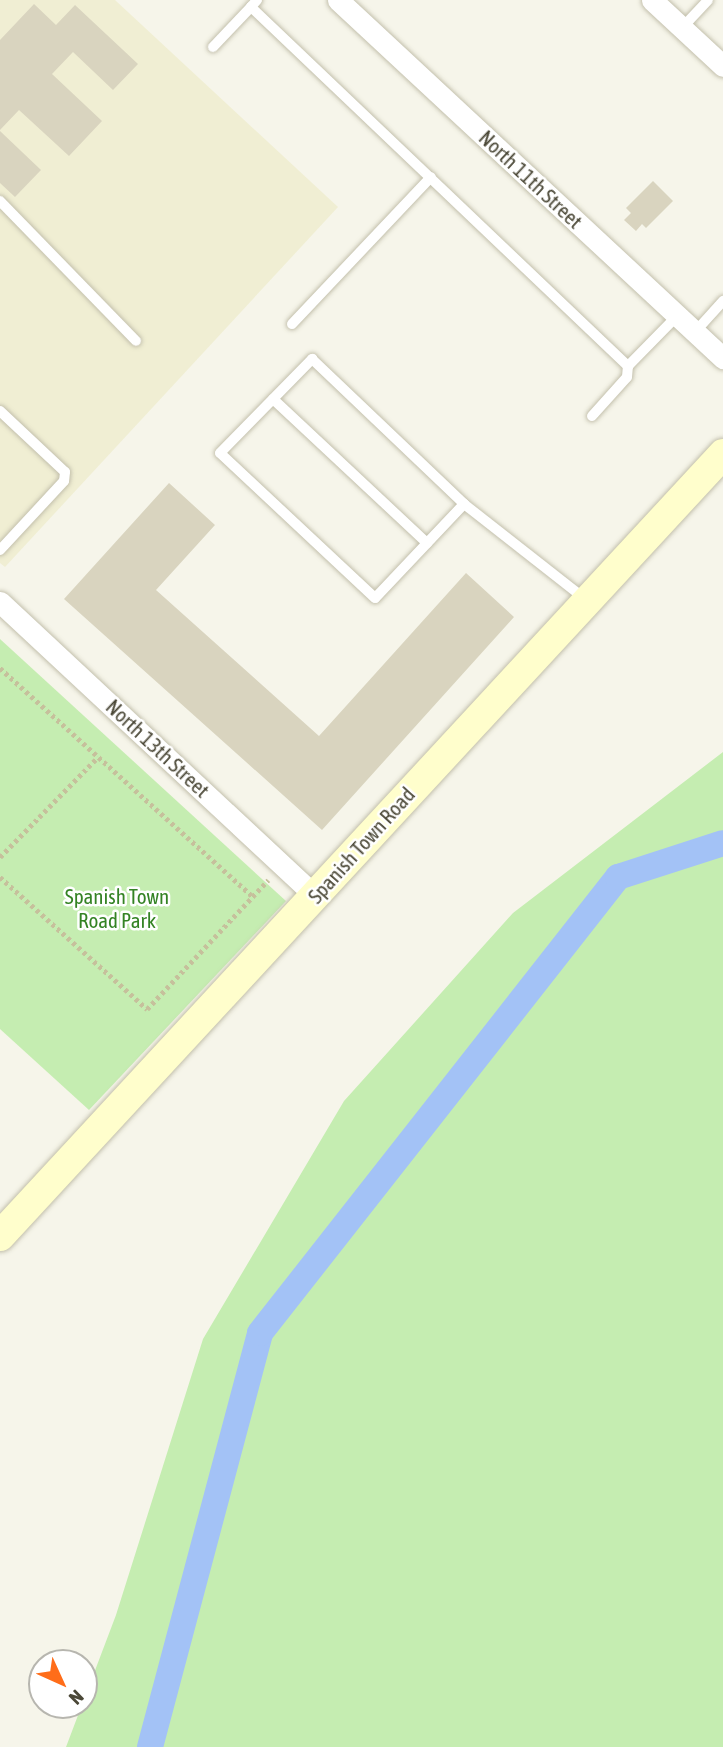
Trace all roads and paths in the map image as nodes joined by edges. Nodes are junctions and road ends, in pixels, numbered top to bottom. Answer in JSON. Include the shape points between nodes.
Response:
{"nodes":[{"id":1,"x":338,"y":0,"type":"edge"},
{"id":2,"x":652,"y":0,"type":"edge"},
{"id":3,"x":708,"y":0,"type":"edge"},
{"id":4,"x":254,"y":4,"type":"edge"},
{"id":5,"x":682,"y":28,"type":"junction"},
{"id":6,"x":213,"y":47,"type":"dead end"},
{"id":7,"x":723,"y":66,"type":"edge"},
{"id":8,"x":431,"y":177,"type":"junction"},
{"id":9,"x":0,"y":201,"type":"edge"},
{"id":10,"x":723,"y":301,"type":"edge"},
{"id":11,"x":677,"y":316,"type":"junction"},
{"id":12,"x":292,"y":324,"type":"dead end"},
{"id":13,"x":695,"y":332,"type":"junction"},
{"id":14,"x":136,"y":341,"type":"dead end"},
{"id":15,"x":723,"y":358,"type":"edge"},
{"id":16,"x":628,"y":366,"type":"junction"},
{"id":17,"x":273,"y":399,"type":"junction"},
{"id":18,"x":0,"y":411,"type":"edge"},
{"id":19,"x":592,"y":416,"type":"dead end"},
{"id":20,"x":723,"y":454,"type":"edge"},
{"id":21,"x":464,"y":504,"type":"junction"},
{"id":22,"x":427,"y":542,"type":"junction"},
{"id":23,"x":0,"y":550,"type":"edge"},
{"id":24,"x":587,"y":601,"type":"junction"},
{"id":25,"x":0,"y":602,"type":"edge"},
{"id":26,"x":0,"y":668,"type":"edge"},
{"id":27,"x":98,"y":757,"type":"junction"},
{"id":28,"x":0,"y":857,"type":"edge"},
{"id":29,"x":282,"y":864,"type":"junction"},
{"id":30,"x":0,"y":877,"type":"edge"},
{"id":31,"x":315,"y":896,"type":"junction"},
{"id":32,"x":253,"y":897,"type":"junction"},
{"id":33,"x":2,"y":1229,"type":"edge"}],
"edges":[{"from":1,"to":11,"type":"street","name":"North 11th Street"},
{"from":2,"to":5,"type":"street"},
{"from":3,"to":5,"type":"lane"},
{"from":4,"to":6,"type":"lane"},
{"from":4,"to":8,"type":"lane"},
{"from":5,"to":7,"type":"street"},
{"from":8,"to":12,"type":"lane"},
{"from":8,"to":16,"type":"lane"},
{"from":9,"to":14,"type":"lane"},
{"from":10,"to":13,"type":"lane"},
{"from":11,"to":13,"type":"street","name":"North 11th Street"},
{"from":11,"to":16,"type":"lane"},
{"from":13,"to":15,"type":"street","name":"North 11th Street"},
{"from":16,"to":19,"type":"lane","via":[[627,377]]},
{"from":17,"to":21,"type":"lane","via":[[312,359]]},
{"from":17,"to":22,"type":"lane"},
{"from":17,"to":22,"type":"lane","via":[[220,453],[365,589],[375,598]]},
{"from":18,"to":23,"type":"lane","via":[[65,472],[64,481]]},
{"from":20,"to":24,"type":"street","name":"Spanish Town Road"},
{"from":21,"to":22,"type":"lane"},
{"from":21,"to":24,"type":"lane"},
{"from":24,"to":31,"type":"street","name":"Spanish Town Road"},
{"from":25,"to":29,"type":"street","name":"North 13th Street"},
{"from":26,"to":27,"type":"path"},
{"from":27,"to":28,"type":"path"},
{"from":27,"to":32,"type":"path"},
{"from":29,"to":31,"type":"street","name":"North 13th Street"},
{"from":29,"to":32,"type":"path"},
{"from":30,"to":32,"type":"path","via":[[147,1009]]},
{"from":31,"to":33,"type":"street","name":"Spanish Town Road"}]}
